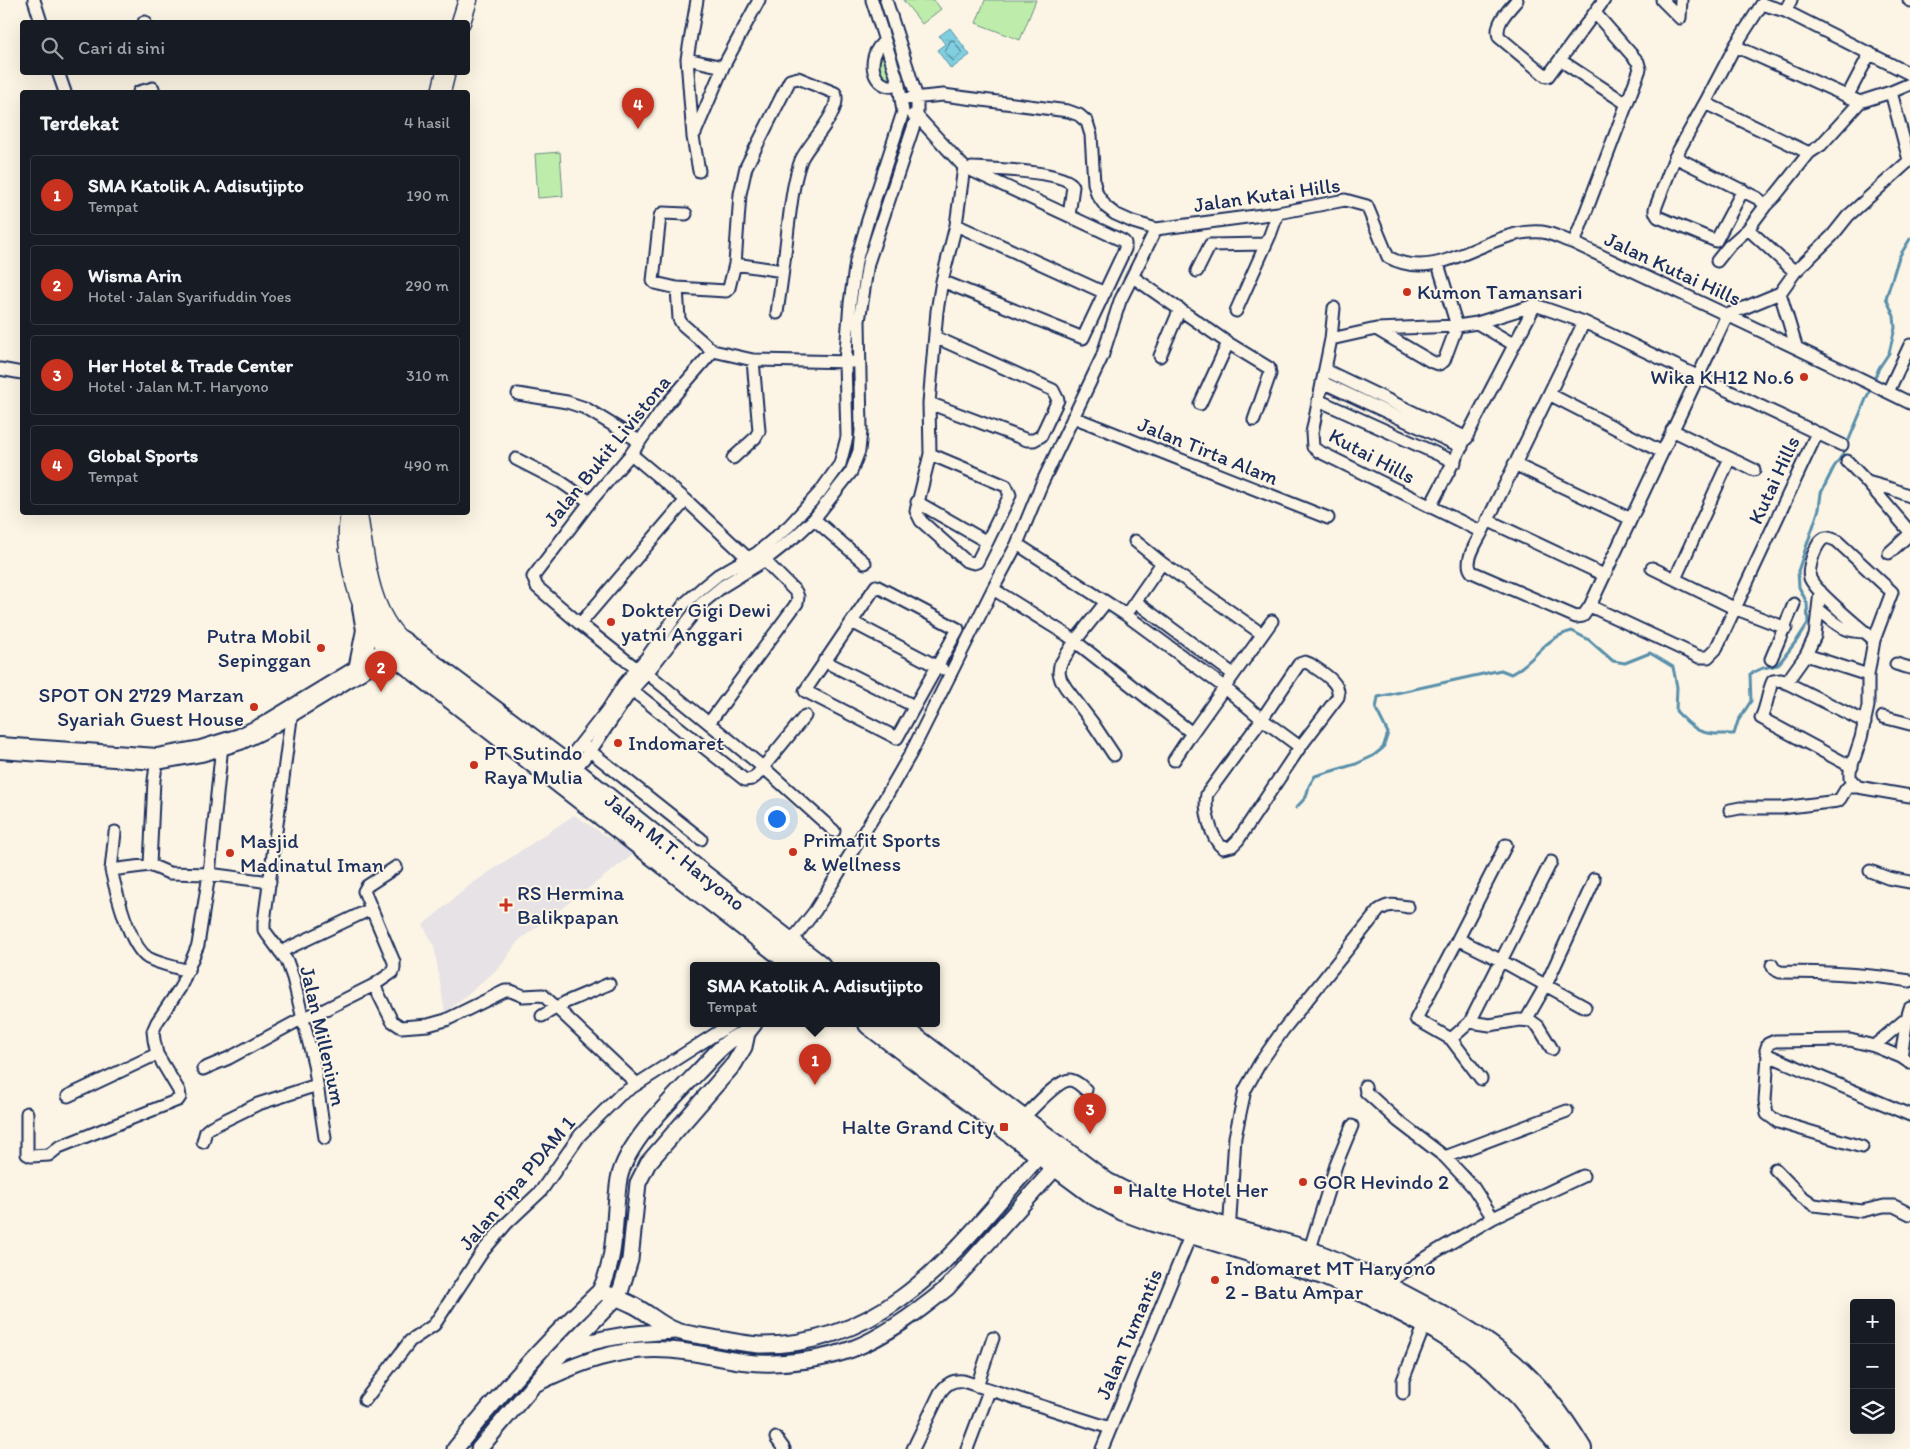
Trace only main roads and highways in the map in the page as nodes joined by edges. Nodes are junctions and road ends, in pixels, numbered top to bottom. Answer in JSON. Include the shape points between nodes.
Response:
{"nodes":[{"id":1,"x":460,"y":0,"type":"edge"},
{"id":2,"x":468,"y":0,"type":"edge"},
{"id":3,"x":454,"y":20,"type":"edge"},
{"id":4,"x":462,"y":20,"type":"edge"},
{"id":5,"x":437,"y":75,"type":"edge"},
{"id":6,"x":445,"y":75,"type":"edge"},
{"id":7,"x":434,"y":90,"type":"edge"},
{"id":8,"x":442,"y":90,"type":"edge"},
{"id":9,"x":350,"y":515,"type":"edge"},
{"id":10,"x":358,"y":515,"type":"edge"},
{"id":11,"x":363,"y":608,"type":"junction"},
{"id":12,"x":395,"y":646,"type":"junction"},
{"id":13,"x":360,"y":670,"type":"junction"},
{"id":14,"x":414,"y":670,"type":"junction"},
{"id":15,"x":0,"y":748,"type":"edge"},
{"id":16,"x":790,"y":959,"type":"edge"},
{"id":17,"x":803,"y":962,"type":"edge"},
{"id":18,"x":874,"y":1027,"type":"edge"},
{"id":19,"x":900,"y":1027,"type":"edge"},
{"id":20,"x":1055,"y":1154,"type":"junction"},
{"id":21,"x":1228,"y":1237,"type":"junction"},
{"id":22,"x":1563,"y":1449,"type":"edge"},
{"id":23,"x":1581,"y":1449,"type":"edge"}],
"edges":[{"from":1,"to":3,"type":"main road"},
{"from":2,"to":4,"type":"main road"},
{"from":5,"to":7,"type":"main road"},
{"from":6,"to":8,"type":"main road"},
{"from":9,"to":11,"type":"main road","name":"Jalan M.T. Haryono","via":[[347,540],[356,590]]},
{"from":10,"to":12,"type":"main road","name":"Jalan M.T. Haryono","via":[[367,573]]},
{"from":11,"to":12,"type":"main road","name":"Jalan M.T. Haryono"},
{"from":11,"to":13,"type":"highway","via":[[367,630]]},
{"from":12,"to":13,"type":"highway"},
{"from":12,"to":14,"type":"highway","name":"Jalan M.T. Haryono"},
{"from":12,"to":16,"type":"highway","name":"Jalan M.T. Haryono","via":[[569,767]]},
{"from":13,"to":14,"type":"highway","via":[[388,667]]},
{"from":13,"to":15,"type":"highway","via":[[265,727],[222,745],[185,755],[158,759]]},
{"from":14,"to":16,"type":"highway","name":"Jalan M.T. Haryono","via":[[713,903]]},
{"from":16,"to":17,"type":"highway","name":"Jalan M.T. Haryono"},
{"from":18,"to":20,"type":"highway"},
{"from":19,"to":20,"type":"highway","via":[[1021,1120]]},
{"from":20,"to":21,"type":"highway","via":[[1118,1190]]},
{"from":20,"to":21,"type":"highway","via":[[1095,1194],[1123,1210],[1191,1234]]},
{"from":21,"to":22,"type":"highway","via":[[1323,1274],[1390,1305],[1471,1351],[1520,1396]]},
{"from":21,"to":23,"type":"highway","via":[[1309,1252],[1384,1285],[1463,1329],[1501,1354],[1539,1392]]}]}
